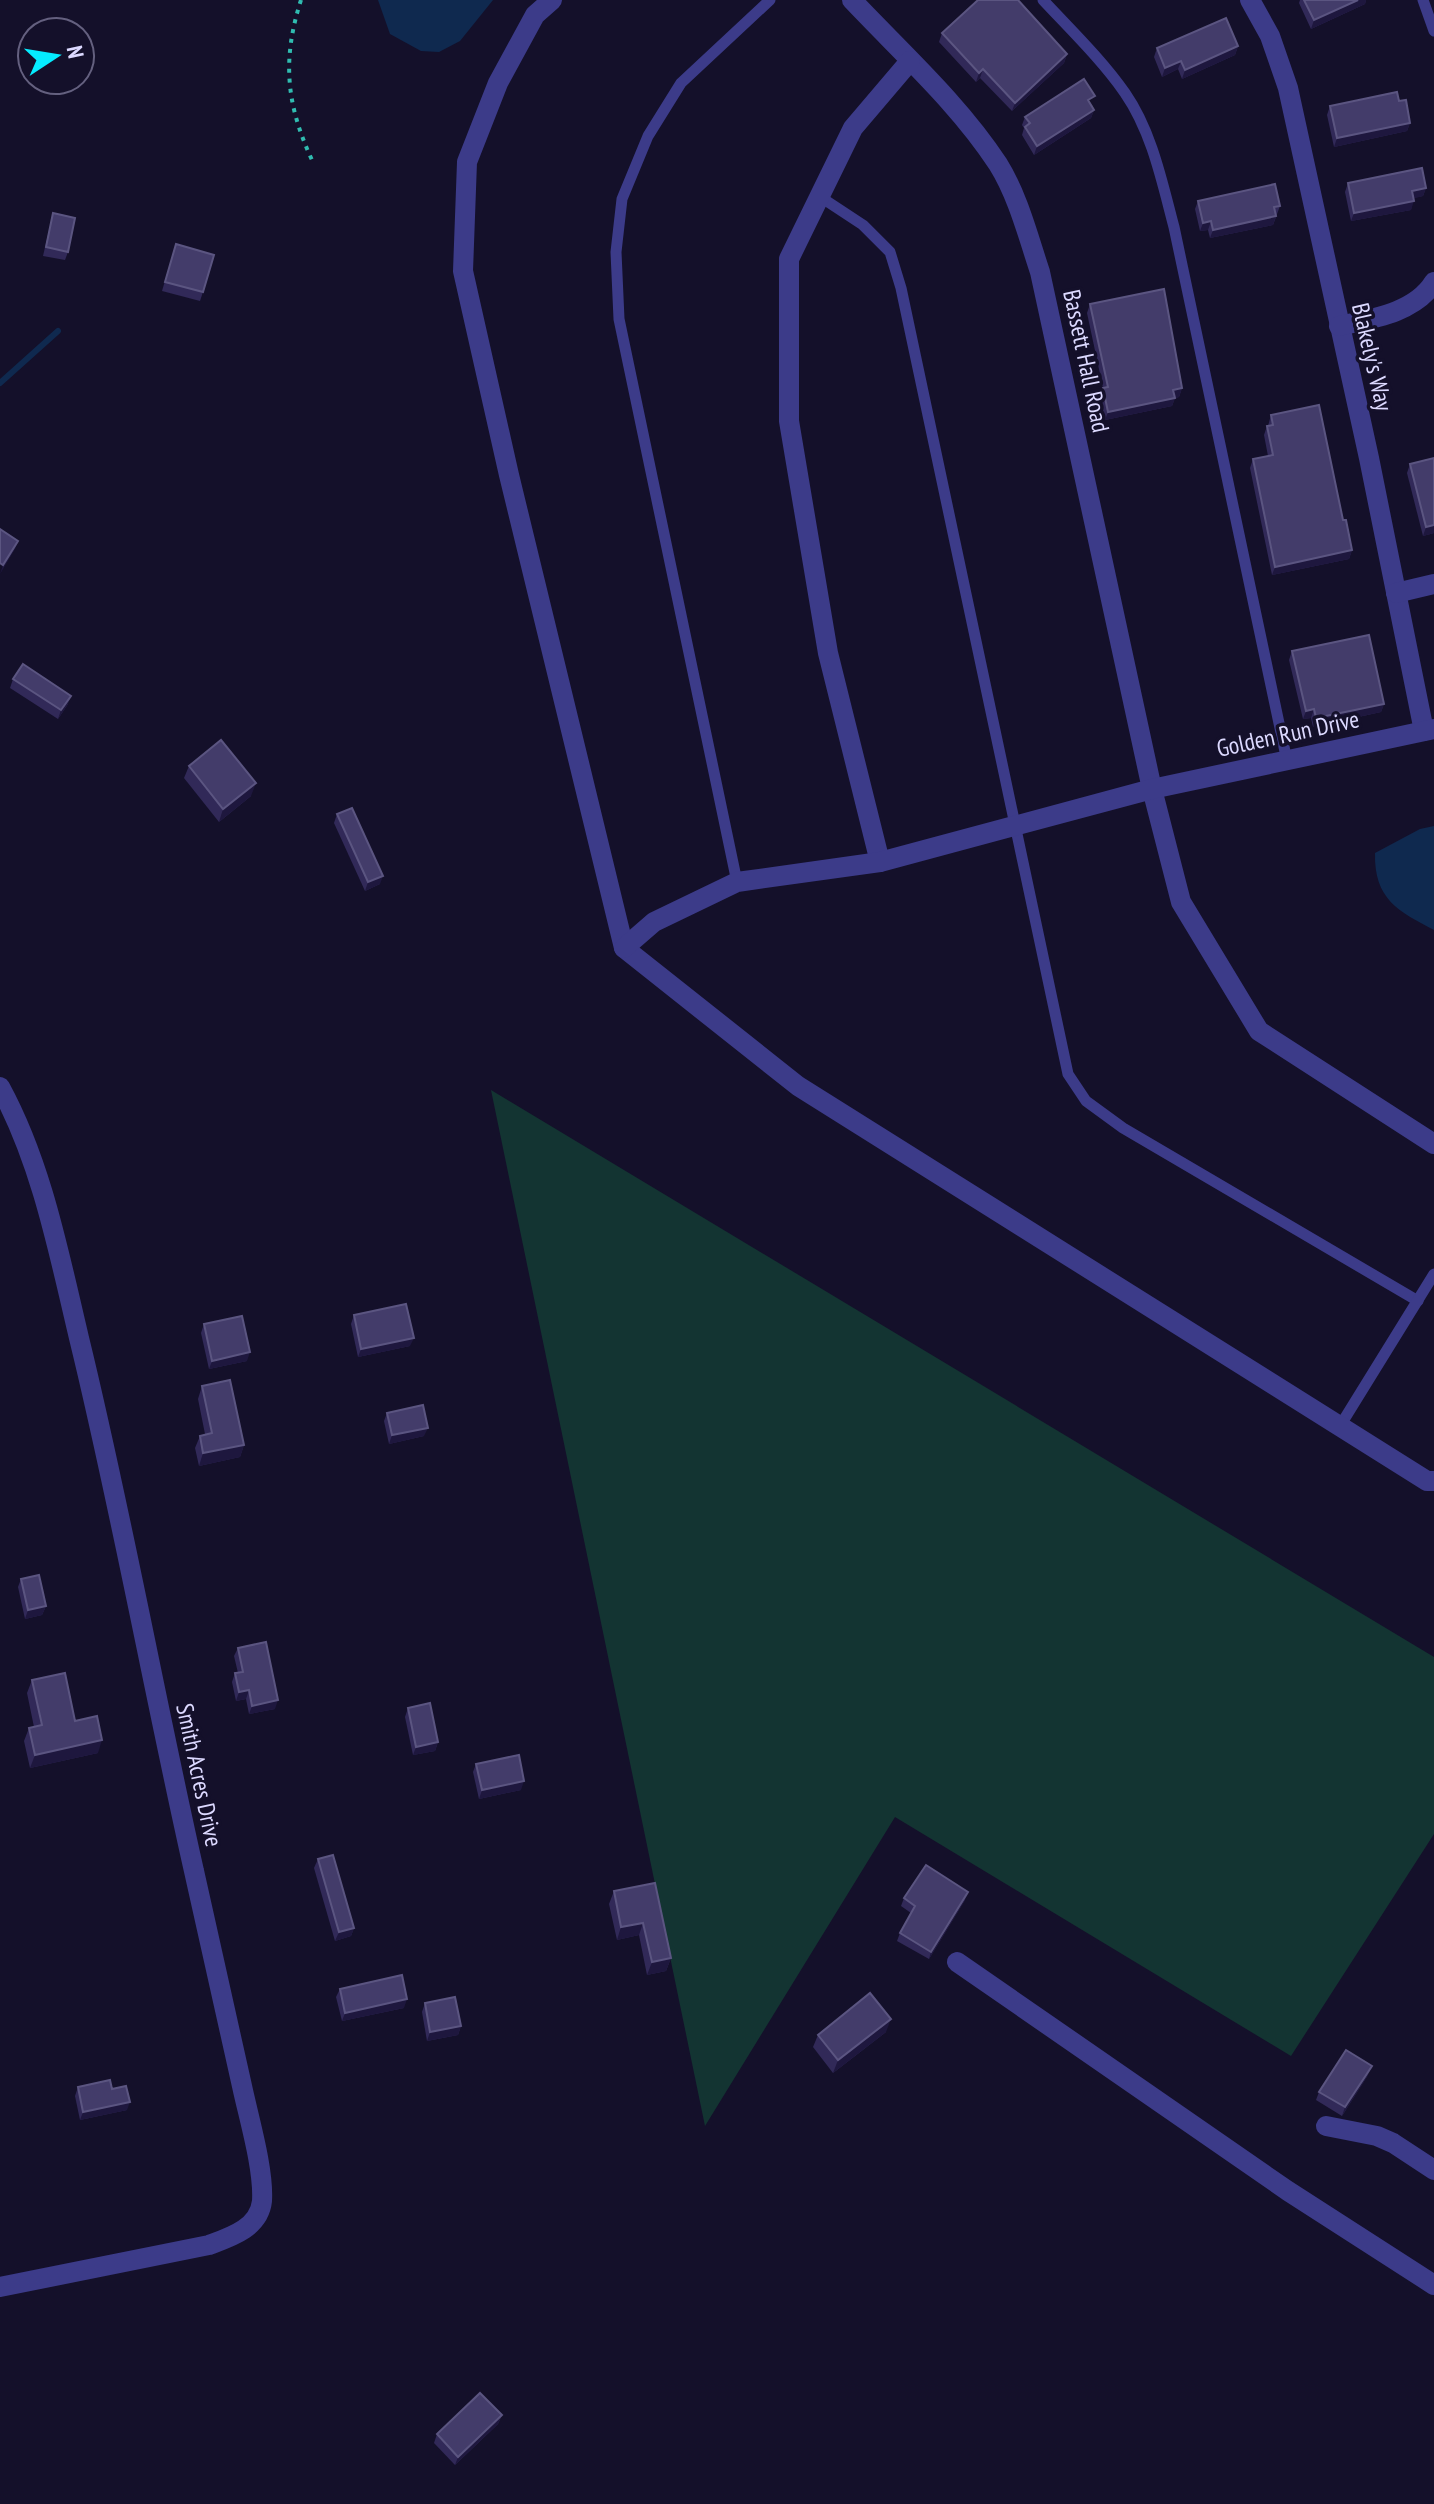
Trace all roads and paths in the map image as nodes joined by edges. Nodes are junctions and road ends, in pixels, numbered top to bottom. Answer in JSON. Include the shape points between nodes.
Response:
{"nodes":[{"id":1,"x":301,"y":0,"type":"edge"},
{"id":2,"x":552,"y":0,"type":"edge"},
{"id":3,"x":770,"y":0,"type":"edge"},
{"id":4,"x":852,"y":0,"type":"edge"},
{"id":5,"x":1043,"y":0,"type":"edge"},
{"id":6,"x":1250,"y":0,"type":"edge"},
{"id":7,"x":1423,"y":0,"type":"edge"},
{"id":8,"x":1434,"y":31,"type":"edge"},
{"id":9,"x":910,"y":61,"type":"junction"},
{"id":10,"x":312,"y":160,"type":"dead end"},
{"id":11,"x":819,"y":196,"type":"junction"},
{"id":12,"x":1434,"y":282,"type":"edge"},
{"id":13,"x":1339,"y":326,"type":"junction"},
{"id":14,"x":1434,"y":584,"type":"edge"},
{"id":15,"x":1396,"y":593,"type":"junction"},
{"id":16,"x":1429,"y":730,"type":"edge"},
{"id":17,"x":1287,"y":761,"type":"junction"},
{"id":18,"x":1152,"y":789,"type":"junction"},
{"id":19,"x":1014,"y":826,"type":"junction"},
{"id":20,"x":880,"y":862,"type":"junction"},
{"id":21,"x":737,"y":882,"type":"junction"},
{"id":22,"x":624,"y":948,"type":"junction"},
{"id":23,"x":0,"y":1087,"type":"edge"},
{"id":24,"x":1434,"y":1144,"type":"edge"},
{"id":25,"x":1434,"y":1274,"type":"edge"},
{"id":26,"x":1418,"y":1301,"type":"junction"},
{"id":27,"x":1340,"y":1426,"type":"junction"},
{"id":28,"x":1434,"y":1481,"type":"edge"},
{"id":29,"x":957,"y":1962,"type":"dead end"},
{"id":30,"x":1326,"y":2126,"type":"dead end"},
{"id":31,"x":1434,"y":2170,"type":"edge"},
{"id":32,"x":1434,"y":2285,"type":"edge"},
{"id":33,"x":0,"y":2287,"type":"edge"}],
"edges":[{"from":1,"to":10,"type":"path","via":[[289,47],[290,90]]},
{"from":2,"to":22,"type":"street","via":[[535,15],[498,83],[467,162],[463,271]]},
{"from":3,"to":21,"type":"lane","via":[[681,83],[648,136],[622,199],[616,252],[619,319]]},
{"from":4,"to":9,"type":"street","name":"Bassett Hall Road"},
{"from":5,"to":17,"type":"lane","via":[[1126,95],[1158,167]]},
{"from":6,"to":13,"type":"street","name":"Blakely's Way","via":[[1270,36],[1288,88]]},
{"from":7,"to":8,"type":"lane"},
{"from":9,"to":11,"type":"street","via":[[853,128]]},
{"from":9,"to":18,"type":"street","name":"Bassett Hall Road","via":[[962,116],[999,166],[1040,272]]},
{"from":11,"to":19,"type":"lane","via":[[863,225],[890,252]]},
{"from":11,"to":20,"type":"street","via":[[789,259],[789,421],[828,653]]},
{"from":12,"to":13,"type":"street","via":[[1405,307]]},
{"from":13,"to":15,"type":"street","name":"Blakely's Way"},
{"from":14,"to":15,"type":"street"},
{"from":15,"to":16,"type":"street","name":"Blakely's Way"},
{"from":16,"to":17,"type":"street","name":"Golden Run Drive"},
{"from":17,"to":18,"type":"street","name":"Golden Run Drive"},
{"from":18,"to":19,"type":"street","name":"Golden Run Drive"},
{"from":18,"to":24,"type":"street","name":"Bassett Hall Road","via":[[1181,902],[1259,1031]]},
{"from":19,"to":20,"type":"street","name":"Golden Run Drive"},
{"from":19,"to":26,"type":"lane","via":[[1068,1074],[1086,1101],[1123,1128]]},
{"from":20,"to":21,"type":"street","name":"Golden Run Drive"},
{"from":21,"to":22,"type":"street","name":"Golden Run Drive","via":[[654,922]]},
{"from":22,"to":27,"type":"street","via":[[798,1086]]},
{"from":23,"to":33,"type":"street","name":"Smith Acres Drive","via":[[41,1191],[94,1399],[262,2199],[260,2215],[246,2228],[209,2245]]},
{"from":25,"to":26,"type":"lane"},
{"from":26,"to":27,"type":"lane"},
{"from":27,"to":28,"type":"street"},
{"from":29,"to":32,"type":"street","via":[[1288,2191]]},
{"from":30,"to":31,"type":"street","via":[[1377,2136]]}]}
